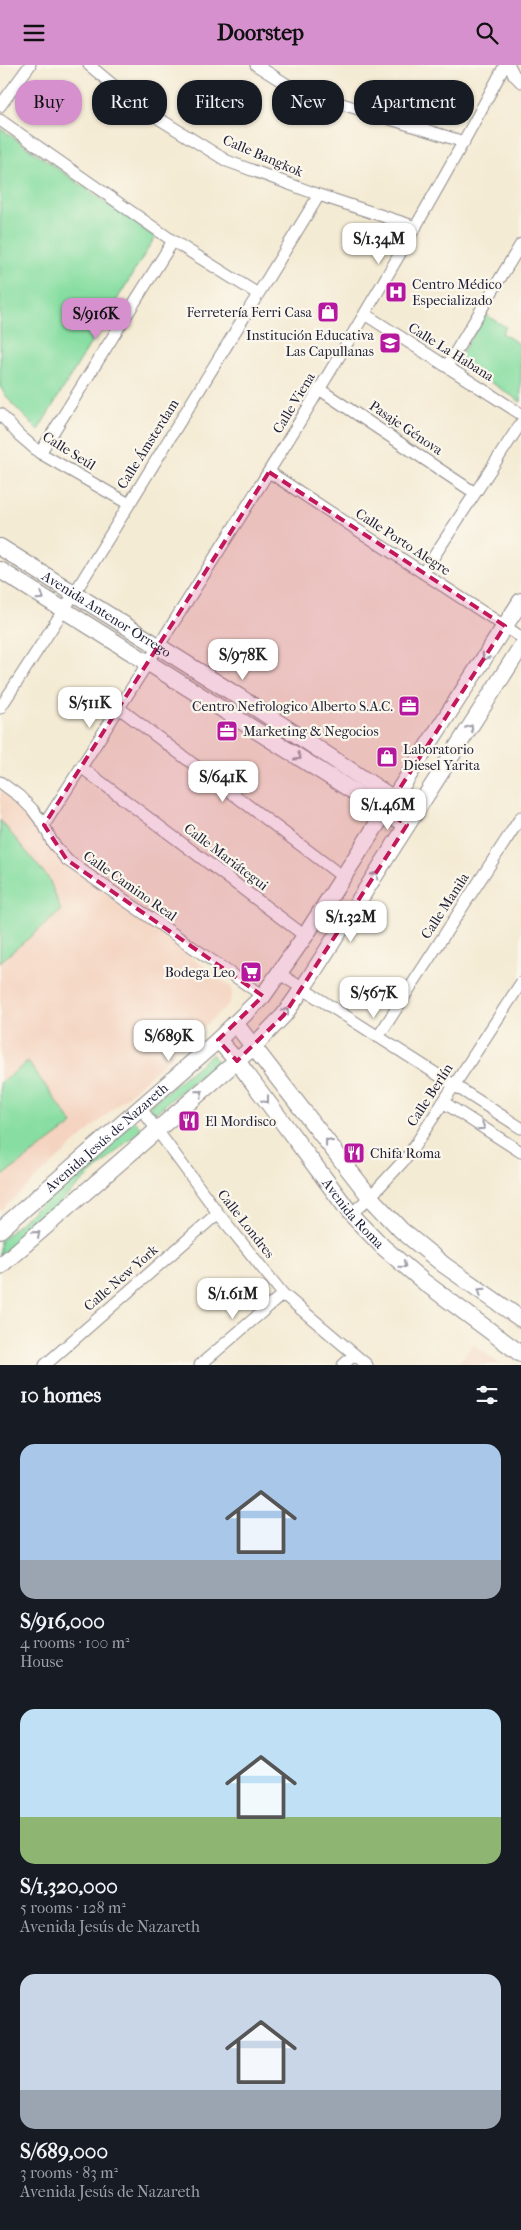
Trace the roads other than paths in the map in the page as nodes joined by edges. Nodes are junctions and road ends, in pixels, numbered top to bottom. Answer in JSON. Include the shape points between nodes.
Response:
{"nodes":[{"id":1,"x":30,"y":65,"type":"edge"},
{"id":2,"x":89,"y":65,"type":"edge"},
{"id":3,"x":256,"y":65,"type":"edge"},
{"id":4,"x":507,"y":65,"type":"edge"},
{"id":5,"x":521,"y":82,"type":"edge"},
{"id":6,"x":0,"y":106,"type":"edge"},
{"id":7,"x":0,"y":120,"type":"edge"},
{"id":8,"x":464,"y":142,"type":"junction"},
{"id":9,"x":319,"y":195,"type":"junction"},
{"id":10,"x":416,"y":227,"type":"junction"},
{"id":11,"x":173,"y":241,"type":"junction"},
{"id":12,"x":521,"y":244,"type":"edge"},
{"id":13,"x":258,"y":294,"type":"junction"},
{"id":14,"x":366,"y":315,"type":"junction"},
{"id":15,"x":446,"y":366,"type":"junction"},
{"id":16,"x":320,"y":389,"type":"junction"},
{"id":17,"x":0,"y":414,"type":"edge"},
{"id":18,"x":521,"y":414,"type":"edge"},
{"id":19,"x":521,"y":423,"type":"edge"},
{"id":20,"x":40,"y":453,"type":"junction"},
{"id":21,"x":269,"y":472,"type":"junction"},
{"id":22,"x":475,"y":493,"type":"junction"},
{"id":23,"x":128,"y":504,"type":"junction"},
{"id":24,"x":0,"y":547,"type":"edge"},
{"id":25,"x":0,"y":571,"type":"edge"},
{"id":26,"x":423,"y":573,"type":"junction"},
{"id":27,"x":74,"y":594,"type":"junction"},
{"id":28,"x":521,"y":601,"type":"edge"},
{"id":29,"x":62,"y":611,"type":"junction"},
{"id":30,"x":505,"y":626,"type":"junction"},
{"id":31,"x":521,"y":637,"type":"edge"},
{"id":32,"x":158,"y":646,"type":"junction"},
{"id":33,"x":521,"y":647,"type":"edge"},
{"id":34,"x":147,"y":664,"type":"junction"},
{"id":35,"x":242,"y":698,"type":"junction"},
{"id":36,"x":0,"y":708,"type":"edge"},
{"id":37,"x":119,"y":708,"type":"junction"},
{"id":38,"x":230,"y":715,"type":"junction"},
{"id":39,"x":425,"y":749,"type":"junction"},
{"id":40,"x":446,"y":764,"type":"junction"},
{"id":41,"x":81,"y":767,"type":"junction"},
{"id":42,"x":0,"y":782,"type":"edge"},
{"id":43,"x":389,"y":805,"type":"junction"},
{"id":44,"x":521,"y":817,"type":"edge"},
{"id":45,"x":411,"y":819,"type":"junction"},
{"id":46,"x":44,"y":825,"type":"junction"},
{"id":47,"x":343,"y":877,"type":"junction"},
{"id":48,"x":305,"y":935,"type":"junction"},
{"id":49,"x":280,"y":973,"type":"junction"},
{"id":50,"x":521,"y":983,"type":"edge"},
{"id":51,"x":303,"y":988,"type":"junction"},
{"id":52,"x":263,"y":996,"type":"junction"},
{"id":53,"x":235,"y":1023,"type":"junction"},
{"id":54,"x":378,"y":1037,"type":"junction"},
{"id":55,"x":218,"y":1040,"type":"junction"},
{"id":56,"x":254,"y":1047,"type":"junction"},
{"id":57,"x":237,"y":1061,"type":"junction"},
{"id":58,"x":454,"y":1086,"type":"junction"},
{"id":59,"x":443,"y":1102,"type":"junction"},
{"id":60,"x":140,"y":1107,"type":"junction"},
{"id":61,"x":521,"y":1129,"type":"edge"},
{"id":62,"x":158,"y":1130,"type":"junction"},
{"id":63,"x":521,"y":1153,"type":"edge"},
{"id":64,"x":370,"y":1197,"type":"junction"},
{"id":65,"x":218,"y":1213,"type":"junction"},
{"id":66,"x":351,"y":1214,"type":"junction"},
{"id":67,"x":0,"y":1230,"type":"edge"},
{"id":68,"x":0,"y":1266,"type":"edge"},
{"id":69,"x":282,"y":1294,"type":"junction"},
{"id":70,"x":521,"y":1319,"type":"edge"},
{"id":71,"x":521,"y":1354,"type":"edge"},
{"id":72,"x":353,"y":1356,"type":"junction"},
{"id":73,"x":45,"y":1365,"type":"edge"},
{"id":74,"x":200,"y":1365,"type":"edge"},
{"id":75,"x":343,"y":1365,"type":"edge"},
{"id":76,"x":366,"y":1365,"type":"edge"}],
"edges":[{"from":1,"to":6,"type":"street"},
{"from":2,"to":9,"type":"street","name":"Calle Bangkok","via":[[137,105],[227,161]]},
{"from":3,"to":8,"type":"street","via":[[294,89]]},
{"from":4,"to":5,"type":"street"},
{"from":4,"to":8,"type":"street","name":"Calle Viena"},
{"from":7,"to":11,"type":"street"},
{"from":8,"to":10,"type":"street","name":"Calle Viena"},
{"from":9,"to":10,"type":"street","name":"Calle Bangkok"},
{"from":9,"to":13,"type":"street","name":"Calle Ámsterdam"},
{"from":10,"to":14,"type":"street","name":"Calle Viena"},
{"from":11,"to":13,"type":"street"},
{"from":11,"to":20,"type":"street"},
{"from":12,"to":15,"type":"street"},
{"from":13,"to":23,"type":"street","name":"Calle Ámsterdam"},
{"from":14,"to":15,"type":"street","name":"Calle La Habana"},
{"from":14,"to":16,"type":"street","name":"Calle Viena"},
{"from":15,"to":18,"type":"street","name":"Calle La Habana"},
{"from":16,"to":21,"type":"street","name":"Calle Viena"},
{"from":16,"to":22,"type":"street","name":"Pasaje Génova"},
{"from":17,"to":20,"type":"street","name":"Calle Seúl"},
{"from":19,"to":22,"type":"street"},
{"from":20,"to":23,"type":"street","name":"Calle Seúl"},
{"from":21,"to":26,"type":"street","name":"Calle Porto Alegre"},
{"from":21,"to":32,"type":"street","name":"Calle Viena"},
{"from":22,"to":26,"type":"street"},
{"from":23,"to":27,"type":"street","name":"Calle Ámsterdam"},
{"from":24,"to":27,"type":"main road","name":"Avenida Antenor Orrego"},
{"from":25,"to":29,"type":"main road","name":"Avenida Antenor Orrego","one_way":true},
{"from":26,"to":30,"type":"street","name":"Calle Porto Alegre"},
{"from":27,"to":29,"type":"street","name":"Calle Ámsterdam"},
{"from":27,"to":32,"type":"main road","name":"Avenida Antenor Orrego"},
{"from":28,"to":30,"type":"main road","name":"Avenida Jesús de Nazareth"},
{"from":29,"to":34,"type":"main road","name":"Avenida Antenor Orrego"},
{"from":29,"to":36,"type":"street","name":"Calle Ámsterdam"},
{"from":30,"to":31,"type":"street","name":"Calle Porto Alegre"},
{"from":30,"to":39,"type":"main road","name":"Avenida Jesús de Nazareth","one_way":true},
{"from":32,"to":34,"type":"street","name":"Calle Viena"},
{"from":32,"to":35,"type":"main road","name":"Avenida Antenor Orrego"},
{"from":40,"to":33,"type":"main road","name":"Avenida Jesús de Nazareth","one_way":true},
{"from":34,"to":37,"type":"street","name":"Calle Viena"},
{"from":34,"to":38,"type":"main road","name":"Avenida Antenor Orrego"},
{"from":35,"to":38,"type":"main road"},
{"from":35,"to":43,"type":"main road","name":"Avenida Antenor Orrego"},
{"from":37,"to":41,"type":"street","name":"Calle Viena"},
{"from":37,"to":47,"type":"street"},
{"from":38,"to":43,"type":"main road","name":"Avenida Antenor Orrego","one_way":true},
{"from":39,"to":40,"type":"main road"},
{"from":39,"to":43,"type":"main road","name":"Avenida Jesús de Nazareth"},
{"from":40,"to":45,"type":"main road","name":"Avenida Jesús de Nazareth"},
{"from":41,"to":46,"type":"street","name":"Calle Viena"},
{"from":41,"to":48,"type":"street","name":"Calle Mariátegui"},
{"from":42,"to":46,"type":"street","name":"Calle Camino Real","via":[[19,795]]},
{"from":43,"to":45,"type":"main road","name":"Avenida Antenor Orrego"},
{"from":43,"to":47,"type":"main road","name":"Avenida Jesús de Nazareth"},
{"from":44,"to":54,"type":"street","name":"Calle Manila"},
{"from":51,"to":45,"type":"main road","name":"Avenida Jesús de Nazareth","one_way":true},
{"from":46,"to":52,"type":"street","name":"Calle Camino Real","via":[[52,843],[67,860]]},
{"from":47,"to":48,"type":"main road","name":"Avenida Jesús de Nazareth"},
{"from":48,"to":49,"type":"main road","name":"Avenida Jesús de Nazareth"},
{"from":49,"to":51,"type":"street"},
{"from":49,"to":52,"type":"main road","name":"Avenida Jesús de Nazareth"},
{"from":50,"to":58,"type":"street","name":"Calle Berlín"},
{"from":51,"to":54,"type":"street"},
{"from":56,"to":51,"type":"main road","name":"Avenida Jesús de Nazareth","one_way":true,"via":[[284,1015]]},
{"from":52,"to":53,"type":"main road","name":"Avenida Jesús de Nazareth"},
{"from":53,"to":55,"type":"main road","name":"Avenida Jesús de Nazareth"},
{"from":53,"to":56,"type":"main road","name":"Avenida Roma"},
{"from":54,"to":58,"type":"street"},
{"from":55,"to":57,"type":"main road","name":"Avenida Roma"},
{"from":55,"to":60,"type":"main road","name":"Avenida Jesús de Nazareth"},
{"from":56,"to":57,"type":"main road","name":"Avenida Jesús de Nazareth"},
{"from":64,"to":56,"type":"main road","name":"Avenida Roma","one_way":true},
{"from":62,"to":57,"type":"main road","name":"Avenida Jesús de Nazareth","one_way":true},
{"from":57,"to":66,"type":"main road","name":"Avenida Roma","one_way":true},
{"from":58,"to":59,"type":"street","name":"Calle Berlín"},
{"from":58,"to":61,"type":"street"},
{"from":59,"to":63,"type":"street","one_way":true},
{"from":59,"to":64,"type":"street","name":"Calle Berlín","via":[[408,1156]]},
{"from":60,"to":62,"type":"street","name":"Calle Londres"},
{"from":60,"to":67,"type":"main road","name":"Avenida Jesús de Nazareth"},
{"from":62,"to":65,"type":"street","name":"Calle Londres"},
{"from":68,"to":62,"type":"main road","name":"Avenida Jesús de Nazareth","one_way":true},
{"from":64,"to":66,"type":"street","name":"Calle Berlín"},
{"from":70,"to":64,"type":"main road","name":"Avenida Roma","one_way":true,"via":[[408,1236]]},
{"from":65,"to":69,"type":"street","name":"Calle Londres"},
{"from":65,"to":73,"type":"street","name":"Calle New York"},
{"from":66,"to":71,"type":"main road","name":"Avenida Roma","one_way":true,"via":[[424,1282]]},
{"from":69,"to":72,"type":"street","name":"Calle Londres"},
{"from":69,"to":74,"type":"street"},
{"from":72,"to":75,"type":"street"},
{"from":72,"to":76,"type":"street","name":"Calle Londres"}]}
